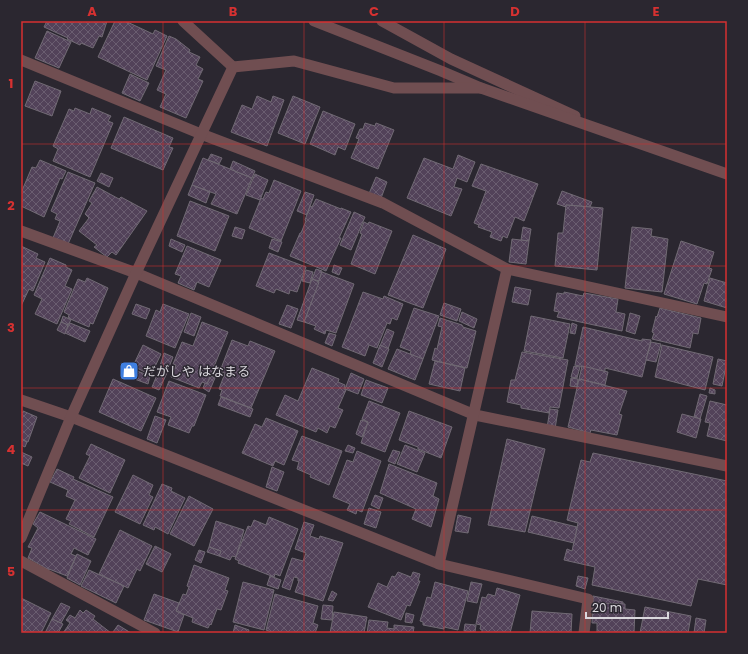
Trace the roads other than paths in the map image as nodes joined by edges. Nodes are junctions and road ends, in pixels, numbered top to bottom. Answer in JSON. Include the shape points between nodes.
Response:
{"nodes":[{"id":1,"x":184,"y":21,"type":"edge"},
{"id":2,"x":314,"y":21,"type":"edge"},
{"id":3,"x":382,"y":21,"type":"edge"},
{"id":4,"x":21,"y":60,"type":"edge"},
{"id":5,"x":233,"y":67,"type":"junction"},
{"id":6,"x":481,"y":88,"type":"junction"},
{"id":7,"x":610,"y":133,"type":"junction"},
{"id":8,"x":201,"y":134,"type":"junction"},
{"id":9,"x":727,"y":174,"type":"edge"},
{"id":10,"x":21,"y":231,"type":"edge"},
{"id":11,"x":507,"y":269,"type":"junction"},
{"id":12,"x":136,"y":273,"type":"junction"},
{"id":13,"x":727,"y":317,"type":"edge"},
{"id":14,"x":21,"y":400,"type":"edge"},
{"id":15,"x":474,"y":414,"type":"junction"},
{"id":16,"x":71,"y":417,"type":"junction"},
{"id":17,"x":727,"y":466,"type":"edge"},
{"id":18,"x":21,"y":538,"type":"edge"},
{"id":19,"x":21,"y":561,"type":"edge"},
{"id":20,"x":439,"y":564,"type":"junction"},
{"id":21,"x":155,"y":633,"type":"edge"},
{"id":22,"x":584,"y":633,"type":"edge"}],
"edges":[{"from":1,"to":5,"type":"street"},
{"from":2,"to":6,"type":"street"},
{"from":3,"to":7,"type":"street","via":[[450,59]]},
{"from":4,"to":8,"type":"street"},
{"from":5,"to":6,"type":"street","via":[[294,61],[394,88]]},
{"from":5,"to":8,"type":"street"},
{"from":6,"to":7,"type":"street"},
{"from":7,"to":9,"type":"street"},
{"from":8,"to":11,"type":"street","via":[[383,204]]},
{"from":8,"to":12,"type":"street"},
{"from":10,"to":12,"type":"street"},
{"from":11,"to":13,"type":"street"},
{"from":11,"to":15,"type":"street"},
{"from":12,"to":15,"type":"street"},
{"from":12,"to":16,"type":"street"},
{"from":14,"to":16,"type":"street"},
{"from":15,"to":17,"type":"street"},
{"from":15,"to":20,"type":"street"},
{"from":16,"to":18,"type":"street"},
{"from":16,"to":20,"type":"street"},
{"from":19,"to":21,"type":"street"},
{"from":20,"to":22,"type":"street","via":[[588,599]]}]}
